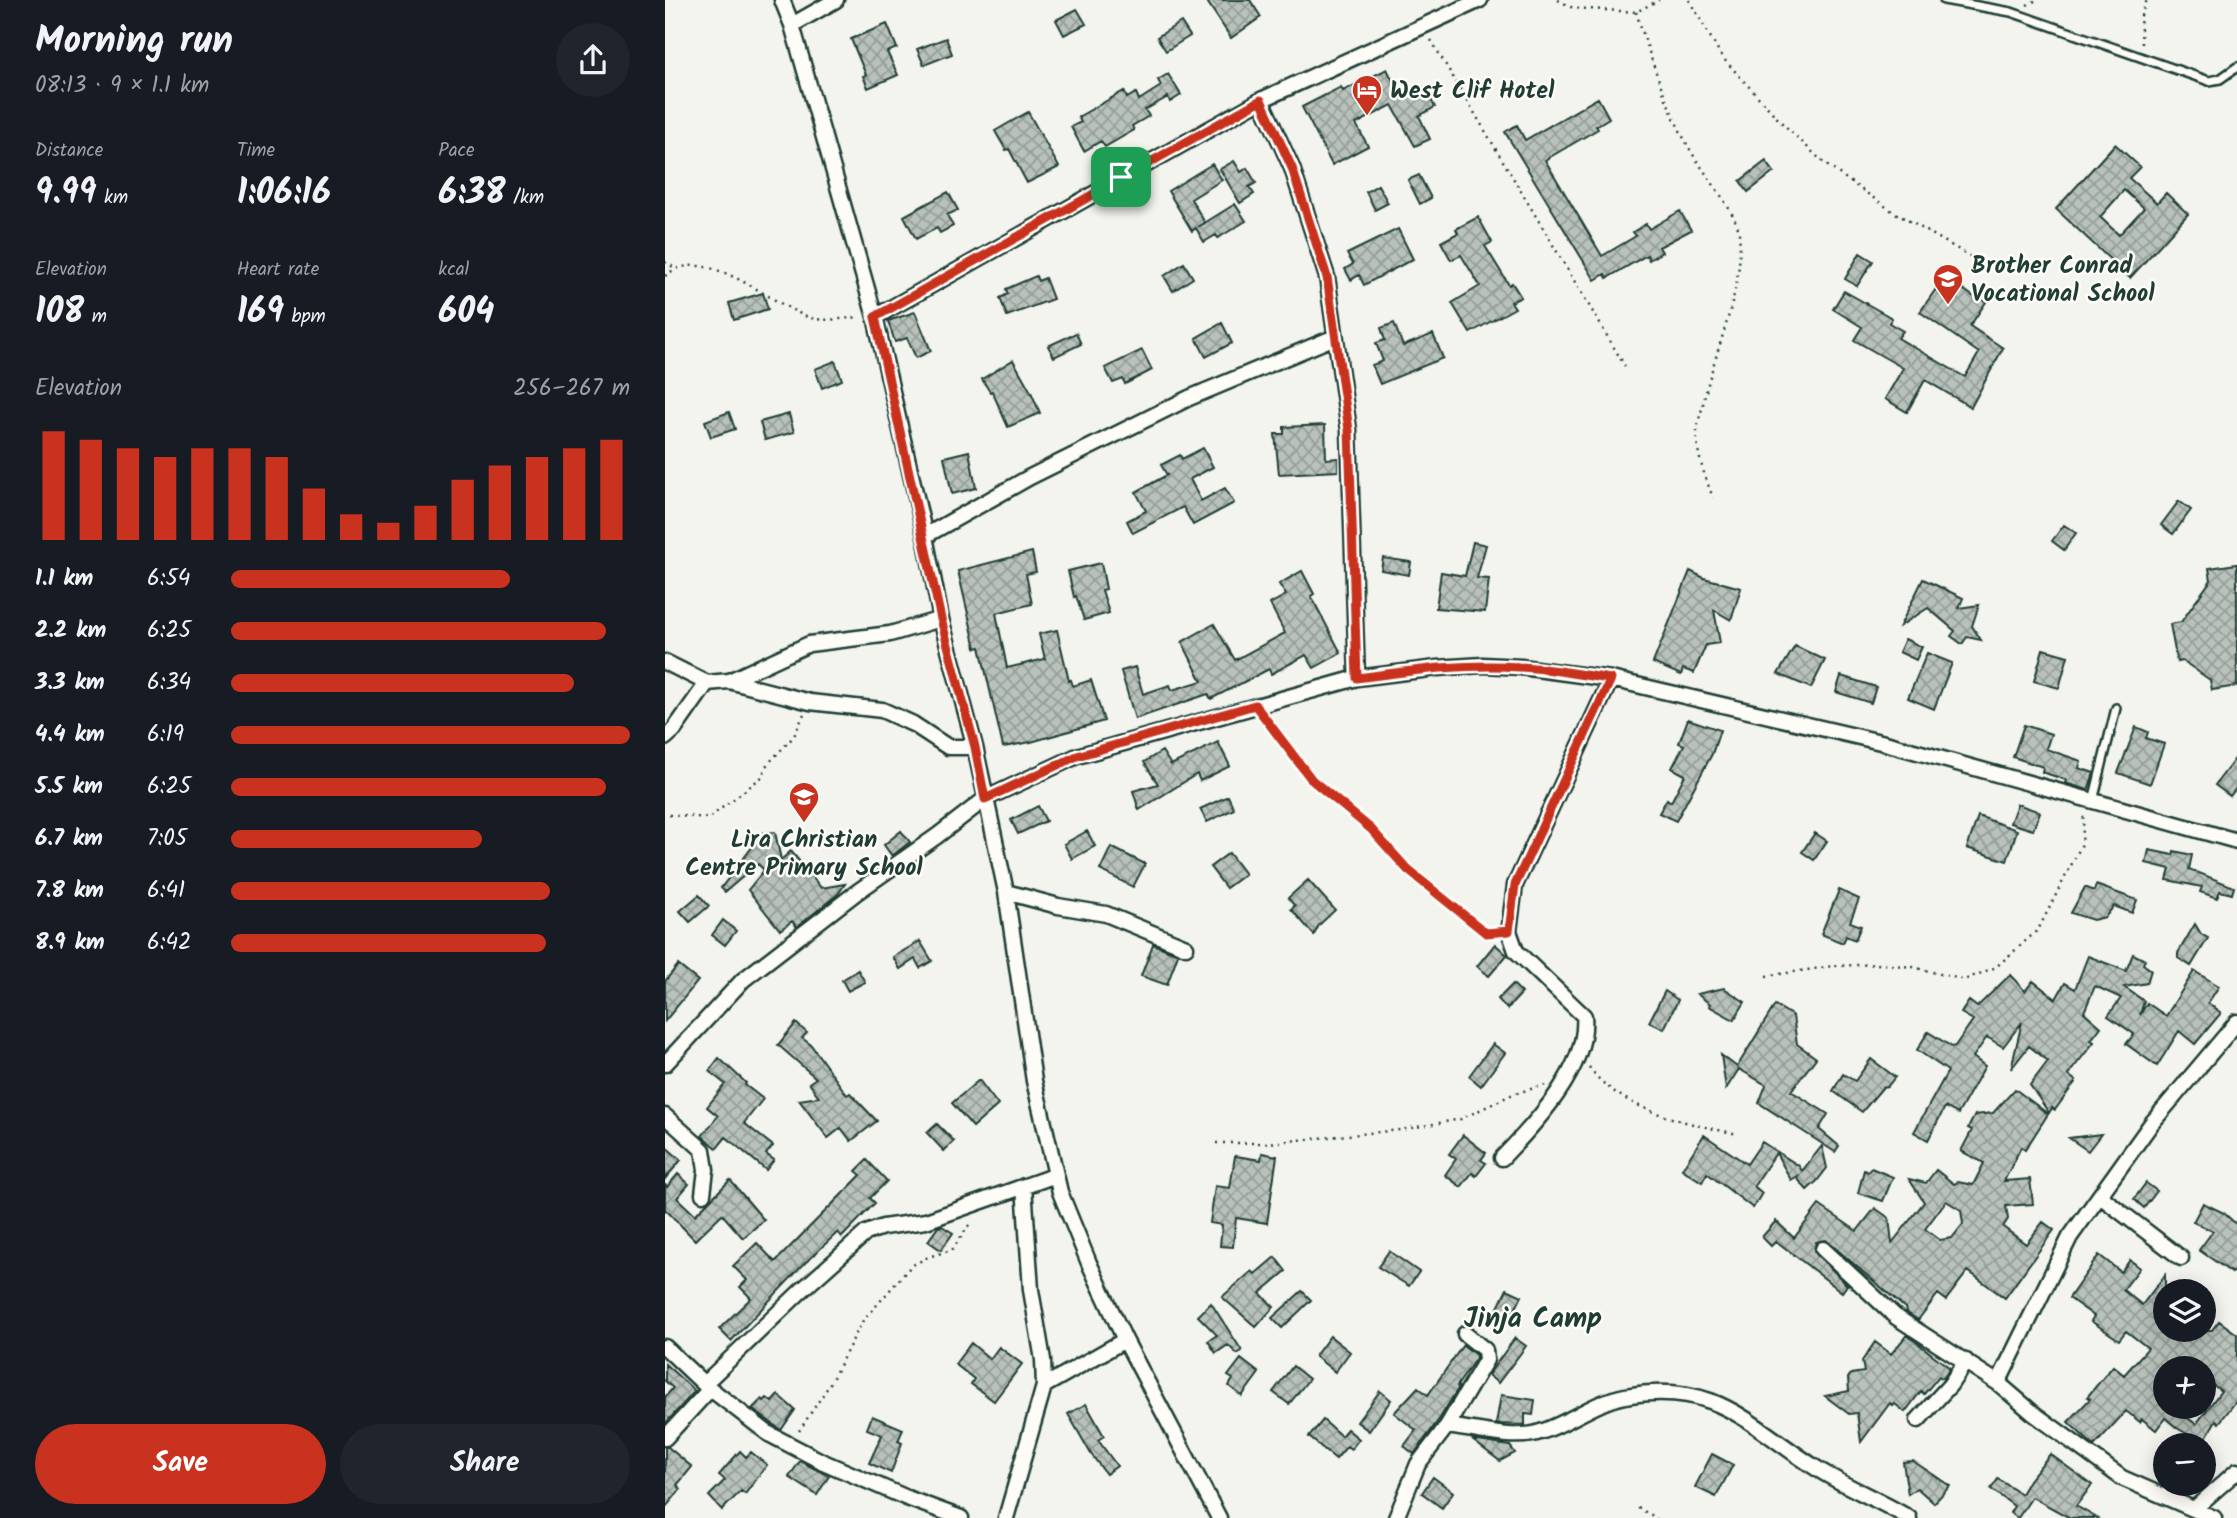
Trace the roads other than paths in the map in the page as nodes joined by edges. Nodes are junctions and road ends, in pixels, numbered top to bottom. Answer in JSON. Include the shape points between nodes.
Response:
{"nodes":[{"id":1,"x":782,"y":0,"type":"edge"},
{"id":2,"x":836,"y":0,"type":"edge"},
{"id":3,"x":1480,"y":0,"type":"edge"},
{"id":4,"x":1944,"y":0,"type":"edge"},
{"id":5,"x":792,"y":25,"type":"junction"},
{"id":6,"x":2237,"y":67,"type":"edge"},
{"id":7,"x":1261,"y":100,"type":"junction"},
{"id":8,"x":875,"y":317,"type":"junction"},
{"id":9,"x":1335,"y":337,"type":"junction"},
{"id":10,"x":925,"y":536,"type":"junction"},
{"id":11,"x":941,"y":619,"type":"junction"},
{"id":12,"x":665,"y":662,"type":"edge"},
{"id":13,"x":1357,"y":678,"type":"junction"},
{"id":14,"x":1611,"y":679,"type":"junction"},
{"id":15,"x":729,"y":681,"type":"junction"},
{"id":16,"x":707,"y":683,"type":"junction"},
{"id":17,"x":2116,"y":708,"type":"dead end"},
{"id":18,"x":665,"y":738,"type":"edge"},
{"id":19,"x":975,"y":747,"type":"junction"},
{"id":20,"x":985,"y":799,"type":"junction"},
{"id":21,"x":2089,"y":800,"type":"junction"},
{"id":22,"x":2237,"y":841,"type":"edge"},
{"id":23,"x":1006,"y":892,"type":"junction"},
{"id":24,"x":1186,"y":947,"type":"dead end"},
{"id":25,"x":2237,"y":1022,"type":"edge"},
{"id":26,"x":665,"y":1064,"type":"edge"},
{"id":27,"x":665,"y":1116,"type":"edge"},
{"id":28,"x":1502,"y":1158,"type":"dead end"},
{"id":29,"x":1056,"y":1175,"type":"junction"},
{"id":30,"x":1024,"y":1186,"type":"junction"},
{"id":31,"x":703,"y":1194,"type":"dead end"},
{"id":32,"x":2100,"y":1196,"type":"junction"},
{"id":33,"x":1823,"y":1249,"type":"dead end"},
{"id":34,"x":2181,"y":1258,"type":"dead end"},
{"id":35,"x":1465,"y":1334,"type":"dead end"},
{"id":36,"x":1125,"y":1340,"type":"junction"},
{"id":37,"x":665,"y":1348,"type":"edge"},
{"id":38,"x":1966,"y":1361,"type":"junction"},
{"id":39,"x":1998,"y":1383,"type":"junction"},
{"id":40,"x":1044,"y":1386,"type":"junction"},
{"id":41,"x":707,"y":1387,"type":"junction"},
{"id":42,"x":1918,"y":1420,"type":"dead end"},
{"id":43,"x":1447,"y":1426,"type":"junction"},
{"id":44,"x":665,"y":1438,"type":"edge"},
{"id":45,"x":2237,"y":1471,"type":"edge"},
{"id":46,"x":2194,"y":1510,"type":"junction"},
{"id":47,"x":961,"y":1518,"type":"edge"},
{"id":48,"x":1006,"y":1518,"type":"edge"},
{"id":49,"x":1219,"y":1518,"type":"edge"},
{"id":50,"x":1396,"y":1518,"type":"edge"},
{"id":51,"x":1909,"y":1518,"type":"edge"},
{"id":52,"x":2214,"y":1518,"type":"edge"}],
"edges":[{"from":1,"to":5,"type":"street"},
{"from":2,"to":5,"type":"street"},
{"from":3,"to":7,"type":"street"},
{"from":4,"to":6,"type":"lane","via":[[2011,12],[2209,81]]},
{"from":5,"to":8,"type":"street"},
{"from":7,"to":8,"type":"street"},
{"from":7,"to":9,"type":"street","via":[[1292,168],[1313,232],[1327,277]]},
{"from":8,"to":10,"type":"street"},
{"from":9,"to":10,"type":"street","via":[[1189,398],[1030,477]]},
{"from":9,"to":13,"type":"street","via":[[1349,430]]},
{"from":10,"to":11,"type":"street"},
{"from":11,"to":15,"type":"street","via":[[890,634],[809,644]]},
{"from":11,"to":19,"type":"street"},
{"from":12,"to":16,"type":"street"},
{"from":13,"to":14,"type":"street","via":[[1483,666]]},
{"from":13,"to":20,"type":"street","via":[[1077,756]]},
{"from":14,"to":21,"type":"street","via":[[1885,743]]},
{"from":14,"to":28,"type":"street","via":[[1515,885],[1509,931],[1516,951],[1584,1016],[1579,1052],[1538,1122]]},
{"from":15,"to":16,"type":"street"},
{"from":15,"to":19,"type":"street","via":[[810,702],[882,710],[948,747]]},
{"from":16,"to":18,"type":"street"},
{"from":17,"to":21,"type":"lane"},
{"from":19,"to":20,"type":"street"},
{"from":20,"to":23,"type":"street"},
{"from":20,"to":26,"type":"street","via":[[743,980]]},
{"from":21,"to":22,"type":"street"},
{"from":23,"to":24,"type":"street","via":[[1106,914]]},
{"from":23,"to":29,"type":"street","via":[[1034,1082]]},
{"from":25,"to":32,"type":"street","via":[[2151,1124]]},
{"from":27,"to":31,"type":"street","via":[[703,1150]]},
{"from":29,"to":30,"type":"street"},
{"from":29,"to":36,"type":"street","via":[[1089,1263]]},
{"from":30,"to":40,"type":"street"},
{"from":30,"to":41,"type":"street","via":[[926,1221],[866,1233]]},
{"from":32,"to":34,"type":"street"},
{"from":32,"to":39,"type":"street","via":[[2070,1237]]},
{"from":33,"to":38,"type":"street","via":[[1885,1308]]},
{"from":35,"to":43,"type":"street","via":[[1485,1350],[1486,1360]]},
{"from":36,"to":40,"type":"street"},
{"from":36,"to":49,"type":"street"},
{"from":37,"to":41,"type":"street"},
{"from":38,"to":39,"type":"street"},
{"from":38,"to":42,"type":"street"},
{"from":39,"to":46,"type":"street","via":[[2122,1478]]},
{"from":40,"to":48,"type":"street"},
{"from":41,"to":44,"type":"street"},
{"from":41,"to":47,"type":"street","via":[[789,1446]]},
{"from":43,"to":50,"type":"street","via":[[1418,1464]]},
{"from":43,"to":51,"type":"street","via":[[1536,1434],[1622,1396],[1668,1391],[1699,1396],[1735,1412],[1816,1468]]},
{"from":45,"to":46,"type":"street"},
{"from":46,"to":52,"type":"street"}]}
